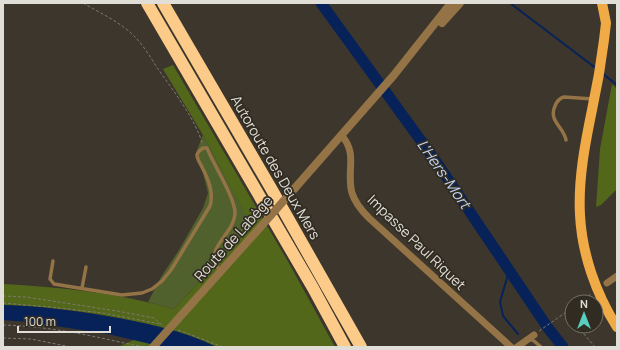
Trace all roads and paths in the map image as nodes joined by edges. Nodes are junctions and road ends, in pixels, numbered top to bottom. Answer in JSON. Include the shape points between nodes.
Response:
{"nodes":[{"id":1,"x":83,"y":3,"type":"edge"},
{"id":2,"x":147,"y":3,"type":"edge"},
{"id":3,"x":163,"y":3,"type":"edge"},
{"id":4,"x":451,"y":3,"type":"edge"},
{"id":5,"x":460,"y":3,"type":"edge"},
{"id":6,"x":596,"y":3,"type":"edge"},
{"id":7,"x":602,"y":3,"type":"edge"},
{"id":8,"x":601,"y":60,"type":"junction"},
{"id":9,"x":395,"y":74,"type":"junction"},
{"id":10,"x":594,"y":99,"type":"junction"},
{"id":11,"x":342,"y":136,"type":"junction"},
{"id":12,"x":566,"y":140,"type":"dead end"},
{"id":13,"x":203,"y":148,"type":"junction"},
{"id":14,"x":53,"y":261,"type":"dead end"},
{"id":15,"x":86,"y":267,"type":"dead end"},
{"id":16,"x":221,"y":272,"type":"junction"},
{"id":17,"x":617,"y":276,"type":"edge"},
{"id":18,"x":607,"y":283,"type":"dead end"},
{"id":19,"x":82,"y":288,"type":"junction"},
{"id":20,"x":3,"y":296,"type":"edge"},
{"id":21,"x":3,"y":303,"type":"edge"},
{"id":22,"x":564,"y":313,"type":"edge"},
{"id":23,"x":160,"y":324,"type":"junction"},
{"id":24,"x":3,"y":325,"type":"edge"},
{"id":25,"x":167,"y":327,"type":"dead end"},
{"id":26,"x":617,"y":327,"type":"edge"},
{"id":27,"x":174,"y":329,"type":"dead end"},
{"id":28,"x":584,"y":334,"type":"edge"},
{"id":29,"x":531,"y":337,"type":"junction"},
{"id":30,"x":3,"y":338,"type":"edge"},
{"id":31,"x":132,"y":345,"type":"junction"},
{"id":32,"x":71,"y":347,"type":"edge"},
{"id":33,"x":129,"y":347,"type":"edge"},
{"id":34,"x":149,"y":347,"type":"edge"},
{"id":35,"x":153,"y":347,"type":"edge"},
{"id":36,"x":223,"y":347,"type":"edge"},
{"id":37,"x":345,"y":347,"type":"edge"},
{"id":38,"x":361,"y":347,"type":"edge"},
{"id":39,"x":512,"y":347,"type":"edge"},
{"id":40,"x":517,"y":347,"type":"edge"},
{"id":41,"x":540,"y":347,"type":"edge"},
{"id":42,"x":595,"y":347,"type":"edge"}],
"edges":[{"from":1,"to":13,"type":"path","via":[[111,18],[141,44],[179,99],[200,136]]},
{"from":2,"to":37,"type":"highway","name":"Autoroute des Deux Mers"},
{"from":3,"to":38,"type":"highway","name":"Autoroute des Deux Mers"},
{"from":4,"to":9,"type":"street","name":"Route de Labège"},
{"from":5,"to":9,"type":"street","name":"Route de Labège"},
{"from":6,"to":8,"type":"main road","via":[[600,21]]},
{"from":7,"to":8,"type":"main road","via":[[606,22]]},
{"from":8,"to":10,"type":"main road"},
{"from":9,"to":11,"type":"street","name":"Route de Labège"},
{"from":10,"to":12,"type":"lane","via":[[564,97],[557,102],[553,119]]},
{"from":10,"to":26,"type":"main road","via":[[582,165],[580,215],[584,249],[591,271],[600,296]]},
{"from":11,"to":16,"type":"street","name":"Route de Labège","bridge":true},
{"from":11,"to":39,"type":"street","name":"Impasse Paul Riquet","via":[[349,148],[350,185],[360,209]]},
{"from":13,"to":16,"type":"lane","via":[[207,148],[221,176],[235,213],[231,226],[214,252],[216,266]]},
{"from":13,"to":19,"type":"lane","via":[[197,157],[207,177],[212,199],[171,270],[152,289],[142,293],[122,295]]},
{"from":14,"to":19,"type":"lane","via":[[51,282]]},
{"from":15,"to":19,"type":"lane"},
{"from":16,"to":35,"type":"street","name":"Route de Labège","bridge":true},
{"from":17,"to":18,"type":"street"},
{"from":20,"to":23,"type":"path","via":[[26,297],[117,311],[154,318]]},
{"from":21,"to":23,"type":"path","via":[[103,313]]},
{"from":22,"to":29,"type":"path"},
{"from":23,"to":25,"type":"path"},
{"from":24,"to":31,"type":"path","via":[[30,326]]},
{"from":27,"to":36,"type":"path"},
{"from":28,"to":42,"type":"path"},
{"from":29,"to":40,"type":"street"},
{"from":29,"to":41,"type":"lane"},
{"from":30,"to":32,"type":"path","via":[[31,339]]},
{"from":31,"to":33,"type":"path"},
{"from":31,"to":34,"type":"path"}]}
